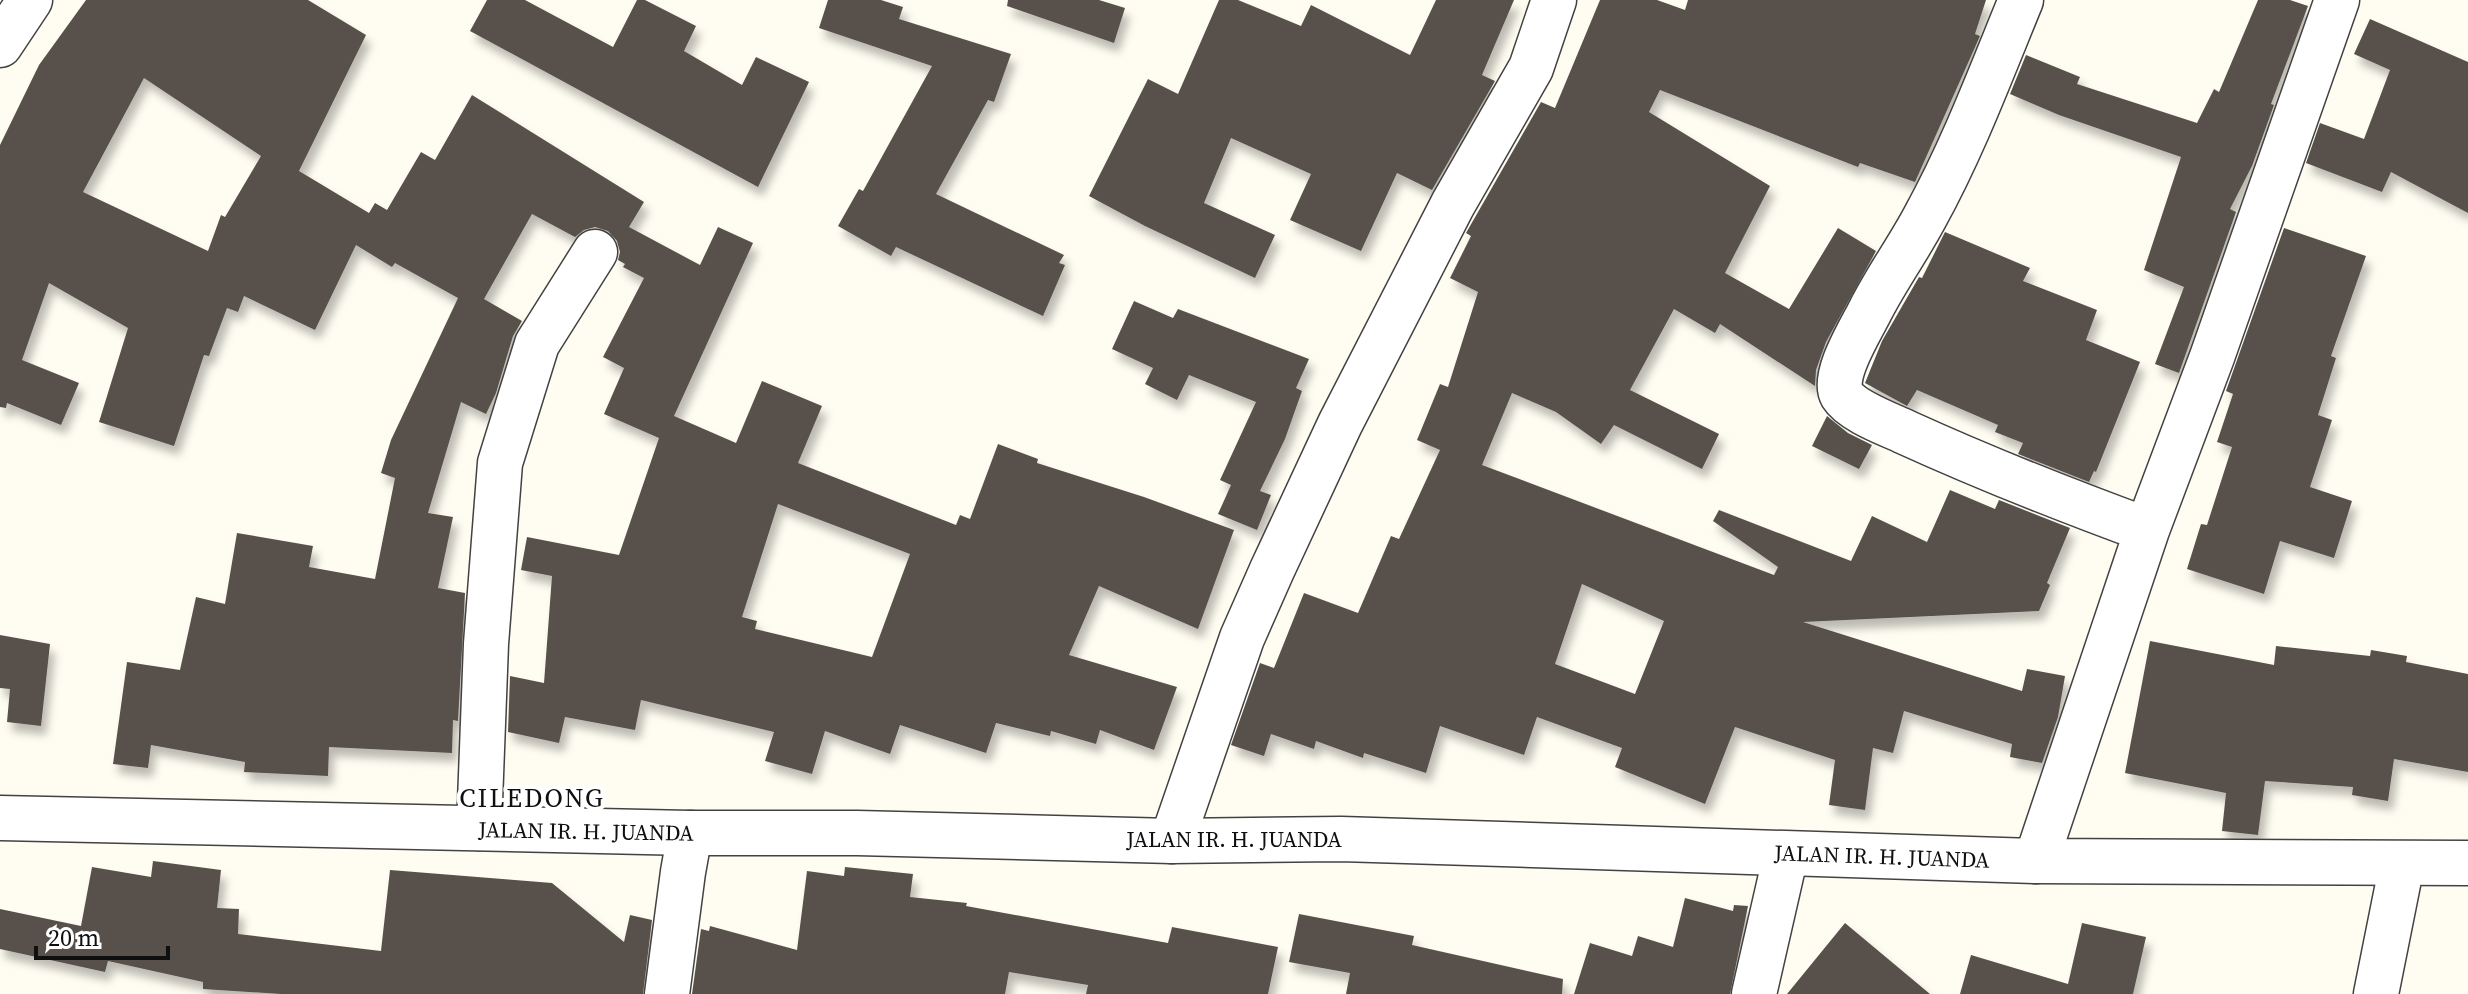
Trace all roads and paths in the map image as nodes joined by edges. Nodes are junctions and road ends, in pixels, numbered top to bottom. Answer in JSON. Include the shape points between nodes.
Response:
{"nodes":[{"id":1,"x":30,"y":0,"type":"edge"},
{"id":2,"x":1554,"y":0,"type":"edge"},
{"id":3,"x":2021,"y":0,"type":"edge"},
{"id":4,"x":2337,"y":0,"type":"edge"},
{"id":5,"x":0,"y":45,"type":"edge"},
{"id":6,"x":595,"y":252,"type":"dead end"},
{"id":7,"x":2147,"y":530,"type":"junction"},
{"id":8,"x":0,"y":818,"type":"edge"},
{"id":9,"x":479,"y":828,"type":"junction"},
{"id":10,"x":690,"y":833,"type":"junction"},
{"id":11,"x":1172,"y":841,"type":"junction"},
{"id":12,"x":1786,"y":854,"type":"junction"},
{"id":13,"x":2036,"y":861,"type":"junction"},
{"id":14,"x":2468,"y":863,"type":"edge"},
{"id":15,"x":2402,"y":864,"type":"junction"},
{"id":16,"x":667,"y":994,"type":"edge"},
{"id":17,"x":1754,"y":994,"type":"edge"},
{"id":18,"x":2376,"y":994,"type":"edge"}],
"edges":[{"from":1,"to":5,"type":"street"},
{"from":2,"to":11,"type":"street","via":[[1531,68],[1453,204],[1272,570],[1242,638]]},
{"from":3,"to":7,"type":"street","via":[[1933,201],[1876,298],[1839,386],[1849,402],[1870,416],[1966,460]]},
{"from":4,"to":7,"type":"street"},
{"from":6,"to":9,"type":"street","via":[[537,344],[500,463]]},
{"from":7,"to":13,"type":"street"},
{"from":8,"to":9,"type":"street","name":"JALAN IR. H. JUANDA"},
{"from":9,"to":10,"type":"street","name":"JALAN IR. H. JUANDA"},
{"from":10,"to":11,"type":"street","name":"JALAN IR. H. JUANDA"},
{"from":10,"to":16,"type":"street"},
{"from":11,"to":12,"type":"street","name":"JALAN IR. H. JUANDA","via":[[1341,839]]},
{"from":12,"to":13,"type":"street","name":"JALAN IR. H. JUANDA"},
{"from":12,"to":17,"type":"street"},
{"from":13,"to":15,"type":"street","name":"JALAN IR. H. JUANDA"},
{"from":14,"to":15,"type":"street","name":"JALAN IR. H. JUANDA"},
{"from":15,"to":18,"type":"street"}]}
